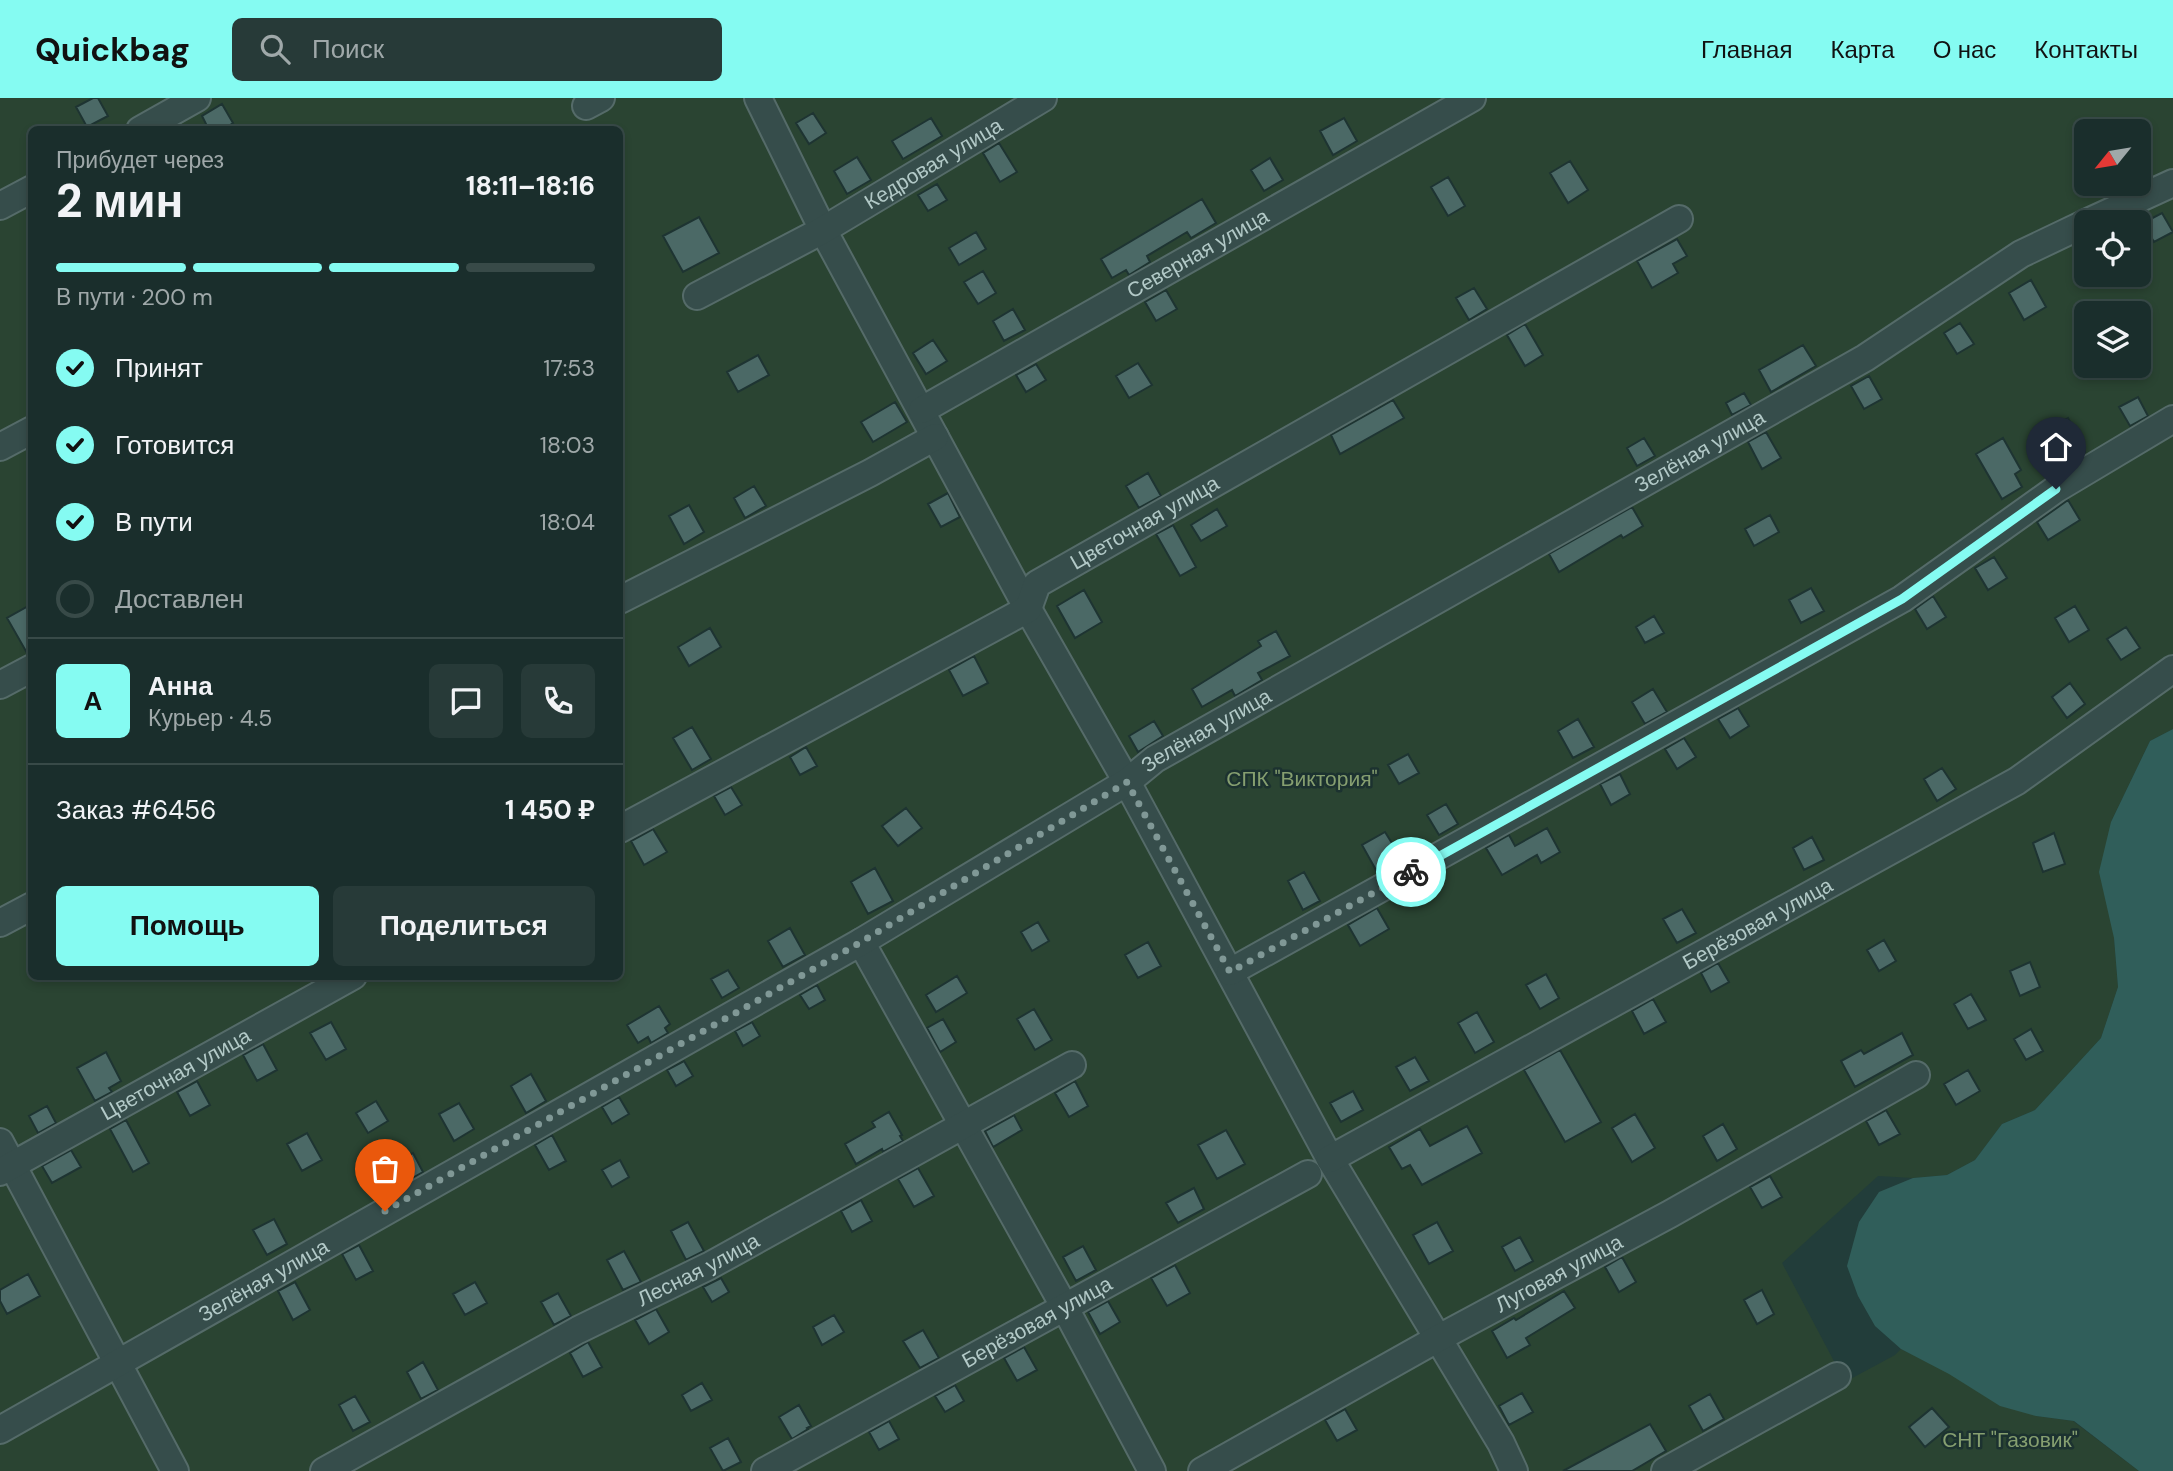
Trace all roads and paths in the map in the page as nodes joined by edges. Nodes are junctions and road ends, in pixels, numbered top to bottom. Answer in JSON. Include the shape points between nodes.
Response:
{"nodes":[{"id":1,"x":197,"y":98,"type":"edge"},
{"id":2,"x":758,"y":98,"type":"edge"},
{"id":3,"x":1043,"y":98,"type":"edge"},
{"id":4,"x":1472,"y":98,"type":"edge"},
{"id":5,"x":147,"y":126,"type":"edge"},
{"id":6,"x":2173,"y":183,"type":"edge"},
{"id":7,"x":28,"y":191,"type":"edge"},
{"id":8,"x":0,"y":206,"type":"edge"},
{"id":9,"x":2115,"y":210,"type":"edge"},
{"id":10,"x":1679,"y":219,"type":"dead end"},
{"id":11,"x":2074,"y":229,"type":"edge"},
{"id":12,"x":823,"y":230,"type":"junction"},
{"id":13,"x":698,"y":296,"type":"dead end"},
{"id":14,"x":922,"y":410,"type":"junction"},
{"id":15,"x":2173,"y":419,"type":"edge"},
{"id":16,"x":28,"y":431,"type":"edge"},
{"id":17,"x":935,"y":437,"type":"junction"},
{"id":18,"x":0,"y":447,"type":"edge"},
{"id":19,"x":623,"y":598,"type":"edge"},
{"id":20,"x":1028,"y":609,"type":"junction"},
{"id":21,"x":2173,"y":669,"type":"edge"},
{"id":22,"x":28,"y":670,"type":"edge"},
{"id":23,"x":0,"y":685,"type":"edge"},
{"id":24,"x":1127,"y":782,"type":"junction"},
{"id":25,"x":623,"y":826,"type":"edge"},
{"id":26,"x":28,"y":908,"type":"edge"},
{"id":27,"x":0,"y":923,"type":"edge"},
{"id":28,"x":861,"y":942,"type":"junction"},
{"id":29,"x":1230,"y":972,"type":"junction"},
{"id":30,"x":344,"y":980,"type":"edge"},
{"id":31,"x":1072,"y":1065,"type":"dead end"},
{"id":32,"x":1916,"y":1075,"type":"dead end"},
{"id":33,"x":961,"y":1125,"type":"junction"},
{"id":34,"x":4,"y":1159,"type":"edge"},
{"id":35,"x":1330,"y":1159,"type":"junction"},
{"id":36,"x":1308,"y":1174,"type":"dead end"},
{"id":37,"x":1064,"y":1306,"type":"junction"},
{"id":38,"x":1437,"y":1339,"type":"junction"},
{"id":39,"x":119,"y":1362,"type":"junction"},
{"id":40,"x":1838,"y":1376,"type":"dead end"},
{"id":41,"x":0,"y":1430,"type":"edge"},
{"id":42,"x":176,"y":1471,"type":"edge"},
{"id":43,"x":324,"y":1471,"type":"edge"},
{"id":44,"x":765,"y":1471,"type":"edge"},
{"id":45,"x":1152,"y":1471,"type":"edge"},
{"id":46,"x":1202,"y":1471,"type":"edge"},
{"id":47,"x":1514,"y":1471,"type":"edge"},
{"id":48,"x":1665,"y":1471,"type":"edge"}],
"edges":[{"from":1,"to":5,"type":"street"},
{"from":2,"to":12,"type":"street"},
{"from":3,"to":12,"type":"street","name":"Кедровая улица"},
{"from":4,"to":14,"type":"street","name":"Северная улица"},
{"from":6,"to":9,"type":"street","name":"Зелёная улица"},
{"from":7,"to":8,"type":"street"},
{"from":10,"to":20,"type":"street","name":"Цветочная улица","via":[[1037,584]]},
{"from":11,"to":24,"type":"street","name":"Зелёная улица","via":[[2021,254],[1865,358],[1155,759]]},
{"from":12,"to":13,"type":"street","name":"Кедровая улица"},
{"from":12,"to":14,"type":"street"},
{"from":14,"to":17,"type":"street"},
{"from":15,"to":29,"type":"street","via":[[2056,489],[1902,599]]},
{"from":16,"to":18,"type":"street"},
{"from":17,"to":19,"type":"street"},
{"from":17,"to":20,"type":"street"},
{"from":20,"to":24,"type":"street"},
{"from":20,"to":25,"type":"street"},
{"from":21,"to":35,"type":"street","name":"Берёзовая улица","via":[[2017,781]]},
{"from":22,"to":23,"type":"street"},
{"from":24,"to":28,"type":"street","name":"Зелёная улица"},
{"from":24,"to":29,"type":"street"},
{"from":26,"to":27,"type":"street"},
{"from":28,"to":33,"type":"street"},
{"from":28,"to":39,"type":"street","name":"Зелёная улица"},
{"from":29,"to":35,"type":"street"},
{"from":30,"to":34,"type":"street","name":"Цветочная улица"},
{"from":31,"to":33,"type":"street","name":"Лесная улица"},
{"from":32,"to":38,"type":"street","name":"Луговая улица"},
{"from":33,"to":37,"type":"street"},
{"from":33,"to":43,"type":"street","name":"Лесная улица","via":[[709,1266],[578,1330]]},
{"from":34,"to":39,"type":"street"},
{"from":35,"to":38,"type":"street"},
{"from":36,"to":37,"type":"street","name":"Берёзовая улица"},
{"from":37,"to":44,"type":"street","name":"Берёзовая улица"},
{"from":37,"to":45,"type":"street"},
{"from":38,"to":46,"type":"street","name":"Луговая улица"},
{"from":38,"to":47,"type":"street"},
{"from":39,"to":41,"type":"street","name":"Зелёная улица"},
{"from":39,"to":42,"type":"street"},
{"from":40,"to":48,"type":"street"}]}
